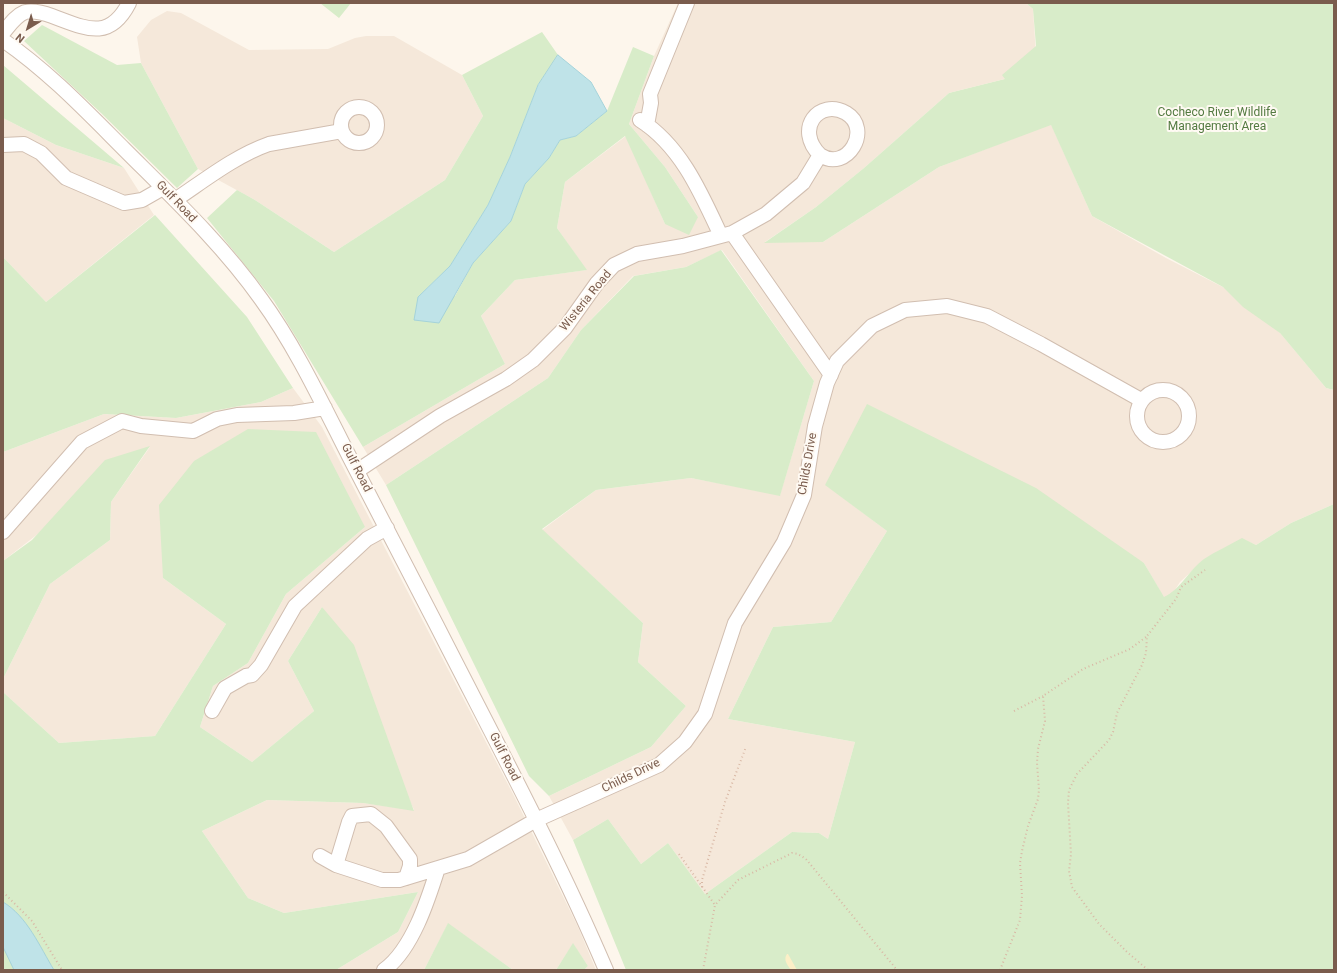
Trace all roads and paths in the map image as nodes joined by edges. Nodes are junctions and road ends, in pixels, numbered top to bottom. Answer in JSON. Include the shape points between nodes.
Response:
{"nodes":[{"id":1,"x":129,"y":3,"type":"edge"},
{"id":2,"x":687,"y":3,"type":"edge"},
{"id":3,"x":3,"y":33,"type":"edge"},
{"id":4,"x":3,"y":40,"type":"edge"},
{"id":5,"x":342,"y":131,"type":"dead end"},
{"id":6,"x":3,"y":145,"type":"edge"},
{"id":7,"x":820,"y":156,"type":"dead end"},
{"id":8,"x":163,"y":188,"type":"junction"},
{"id":9,"x":175,"y":200,"type":"junction"},
{"id":10,"x":726,"y":234,"type":"junction"},
{"id":11,"x":831,"y":375,"type":"junction"},
{"id":12,"x":1141,"y":400,"type":"dead end"},
{"id":13,"x":325,"y":408,"type":"junction"},
{"id":14,"x":357,"y":471,"type":"junction"},
{"id":15,"x":387,"y":528,"type":"junction"},
{"id":16,"x":3,"y":532,"type":"edge"},
{"id":17,"x":1205,"y":570,"type":"dead end"},
{"id":18,"x":1147,"y":636,"type":"junction"},
{"id":19,"x":1043,"y":696,"type":"junction"},
{"id":20,"x":212,"y":711,"type":"dead end"},
{"id":21,"x":1014,"y":711,"type":"dead end"},
{"id":22,"x":746,"y":747,"type":"dead end"},
{"id":23,"x":536,"y":820,"type":"junction"},
{"id":24,"x":679,"y":854,"type":"dead end"},
{"id":25,"x":320,"y":856,"type":"dead end"},
{"id":26,"x":410,"y":860,"type":"junction"},
{"id":27,"x":336,"y":865,"type":"junction"},
{"id":28,"x":433,"y":870,"type":"junction"},
{"id":29,"x":406,"y":878,"type":"junction"},
{"id":30,"x":702,"y":887,"type":"junction"},
{"id":31,"x":3,"y":892,"type":"edge"},
{"id":32,"x":715,"y":905,"type":"junction"},
{"id":33,"x":62,"y":970,"type":"edge"},
{"id":34,"x":384,"y":970,"type":"edge"},
{"id":35,"x":606,"y":970,"type":"edge"},
{"id":36,"x":703,"y":970,"type":"edge"},
{"id":37,"x":897,"y":970,"type":"edge"},
{"id":38,"x":1000,"y":970,"type":"edge"},
{"id":39,"x":1148,"y":970,"type":"edge"}],
"edges":[{"from":1,"to":3,"type":"street","via":[[122,17],[109,27],[91,29],[34,11],[24,13],[13,20]]},
{"from":2,"to":10,"type":"street","via":[[650,94],[651,103],[644,122],[656,130],[690,172]]},
{"from":4,"to":8,"type":"street","name":"Gulf Road","via":[[47,73]]},
{"from":5,"to":9,"type":"street","via":[[259,147]]},
{"from":6,"to":8,"type":"street","via":[[24,144],[41,153],[66,178],[124,203],[142,200]]},
{"from":7,"to":10,"type":"street","name":"Wisteria Road","via":[[803,183],[766,214]]},
{"from":8,"to":9,"type":"street","name":"Gulf Road"},
{"from":9,"to":13,"type":"street","name":"Gulf Road","via":[[227,256],[261,299],[301,361]]},
{"from":10,"to":11,"type":"street"},
{"from":10,"to":14,"type":"street","name":"Wisteria Road","via":[[683,246],[637,254],[614,265],[565,328],[533,360],[440,416]]},
{"from":11,"to":12,"type":"street","name":"Childs Drive","via":[[837,361],[872,326],[905,310],[947,306],[987,316]]},
{"from":11,"to":23,"type":"street","name":"Childs Drive","via":[[815,426],[804,495],[784,542],[735,623],[705,714],[685,742],[659,765]]},
{"from":13,"to":14,"type":"street","name":"Gulf Road"},
{"from":13,"to":16,"type":"street","via":[[294,413],[237,415],[217,419],[193,431],[141,426],[122,421],[82,442]]},
{"from":14,"to":15,"type":"street","name":"Gulf Road"},
{"from":15,"to":20,"type":"street","via":[[367,539],[295,606],[261,665],[252,675],[225,688]]},
{"from":15,"to":23,"type":"street","name":"Gulf Road"},
{"from":17,"to":18,"type":"path","via":[[1181,587],[1176,599]]},
{"from":18,"to":19,"type":"path","via":[[1130,649],[1084,669]]},
{"from":18,"to":39,"type":"path","via":[[1142,665],[1117,713],[1113,732],[1072,782],[1068,803],[1071,854],[1069,871],[1072,887],[1099,924]]},
{"from":19,"to":21,"type":"path"},
{"from":19,"to":38,"type":"path","via":[[1045,721],[1037,763],[1039,790],[1035,810],[1024,839],[1020,863],[1020,920]]},
{"from":22,"to":30,"type":"path","via":[[720,819]]},
{"from":23,"to":28,"type":"street","name":"Childs Drive","via":[[468,859]]},
{"from":23,"to":35,"type":"street","name":"Gulf Road"},
{"from":24,"to":30,"type":"path"},
{"from":25,"to":27,"type":"street","name":"Childs Drive"},
{"from":26,"to":27,"type":"street","via":[[386,826],[371,814],[363,814],[352,816]]},
{"from":26,"to":28,"type":"street"},
{"from":26,"to":29,"type":"street"},
{"from":27,"to":29,"type":"street","name":"Childs Drive","via":[[382,880]]},
{"from":28,"to":29,"type":"street","name":"Childs Drive"},
{"from":28,"to":34,"type":"street","via":[[425,907],[415,928],[395,963]]},
{"from":30,"to":32,"type":"path"},
{"from":31,"to":33,"type":"path","via":[[32,921]]},
{"from":32,"to":36,"type":"path"},
{"from":32,"to":37,"type":"path","via":[[738,880],[780,858],[792,853],[798,854],[806,859]]}]}
